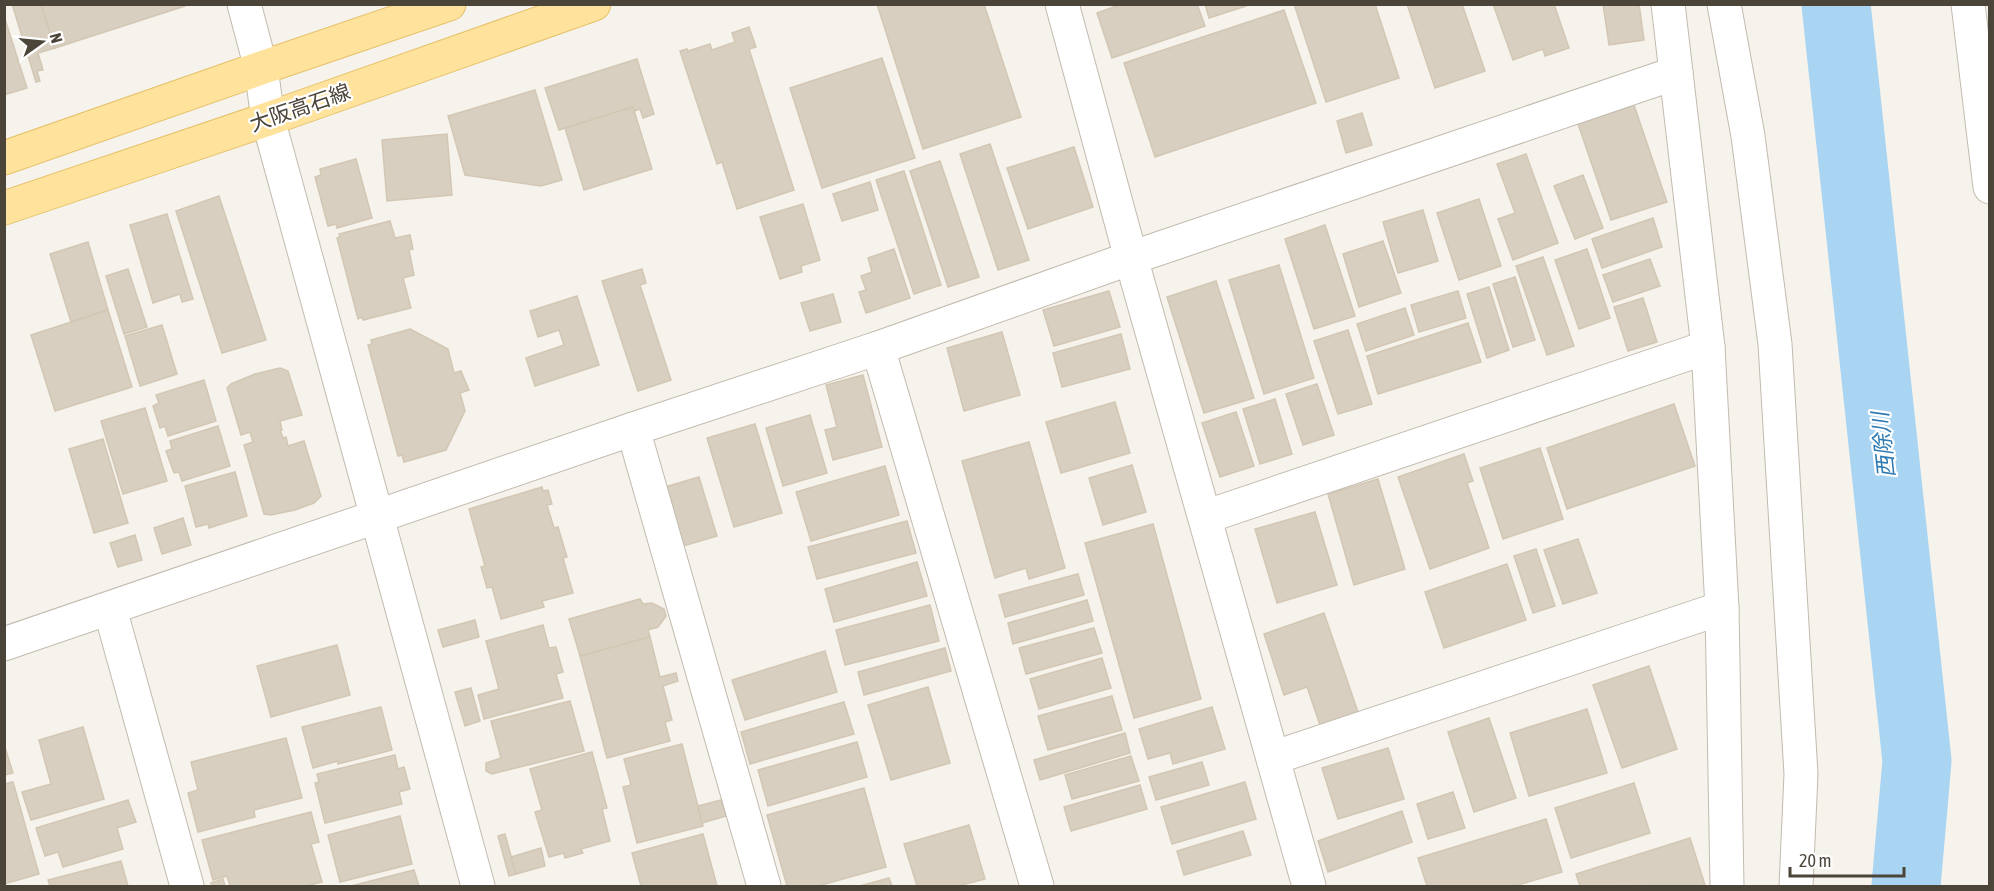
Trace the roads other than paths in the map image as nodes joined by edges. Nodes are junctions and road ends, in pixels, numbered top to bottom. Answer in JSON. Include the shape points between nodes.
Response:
{"nodes":[{"id":1,"x":244,"y":4,"type":"edge"},
{"id":2,"x":449,"y":4,"type":"edge"},
{"id":3,"x":594,"y":4,"type":"edge"},
{"id":4,"x":1062,"y":4,"type":"edge"},
{"id":5,"x":1668,"y":4,"type":"edge"},
{"id":6,"x":1724,"y":4,"type":"edge"},
{"id":7,"x":1968,"y":4,"type":"edge"},
{"id":8,"x":261,"y":68,"type":"junction"},
{"id":9,"x":1676,"y":73,"type":"junction"},
{"id":10,"x":268,"y":119,"type":"junction"},
{"id":11,"x":4,"y":158,"type":"edge"},
{"id":12,"x":1989,"y":187,"type":"edge"},
{"id":13,"x":4,"y":208,"type":"edge"},
{"id":14,"x":1131,"y":258,"type":"junction"},
{"id":15,"x":1708,"y":347,"type":"junction"},
{"id":16,"x":878,"y":348,"type":"junction"},
{"id":17,"x":633,"y":429,"type":"junction"},
{"id":18,"x":1205,"y":517,"type":"junction"},
{"id":19,"x":376,"y":518,"type":"junction"},
{"id":20,"x":1722,"y":608,"type":"junction"},
{"id":21,"x":110,"y":609,"type":"junction"},
{"id":22,"x":4,"y":644,"type":"edge"},
{"id":23,"x":1273,"y":758,"type":"junction"},
{"id":24,"x":187,"y":886,"type":"edge"},
{"id":25,"x":478,"y":886,"type":"edge"},
{"id":26,"x":764,"y":886,"type":"edge"},
{"id":27,"x":1037,"y":886,"type":"edge"},
{"id":28,"x":1309,"y":886,"type":"edge"},
{"id":29,"x":1727,"y":886,"type":"edge"},
{"id":30,"x":1796,"y":886,"type":"edge"}],
"edges":[{"from":1,"to":8,"type":"street"},
{"from":2,"to":8,"type":"main road"},
{"from":3,"to":10,"type":"main road","name":"大阪高石線"},
{"from":4,"to":14,"type":"street"},
{"from":5,"to":9,"type":"street"},
{"from":6,"to":30,"type":"street","via":[[1748,136],[1775,344],[1801,774]]},
{"from":7,"to":12,"type":"street"},
{"from":8,"to":10,"type":"street"},
{"from":8,"to":11,"type":"main road"},
{"from":9,"to":14,"type":"street"},
{"from":9,"to":15,"type":"street"},
{"from":10,"to":13,"type":"main road","name":"大阪高石線"},
{"from":10,"to":19,"type":"street"},
{"from":14,"to":16,"type":"street"},
{"from":14,"to":18,"type":"street"},
{"from":15,"to":18,"type":"street"},
{"from":15,"to":20,"type":"street"},
{"from":16,"to":17,"type":"street"},
{"from":16,"to":27,"type":"street"},
{"from":17,"to":19,"type":"street"},
{"from":17,"to":26,"type":"street"},
{"from":18,"to":23,"type":"street"},
{"from":19,"to":21,"type":"street"},
{"from":19,"to":25,"type":"street"},
{"from":20,"to":23,"type":"street"},
{"from":20,"to":29,"type":"street"},
{"from":21,"to":22,"type":"street"},
{"from":21,"to":24,"type":"street"},
{"from":23,"to":28,"type":"street"}]}
